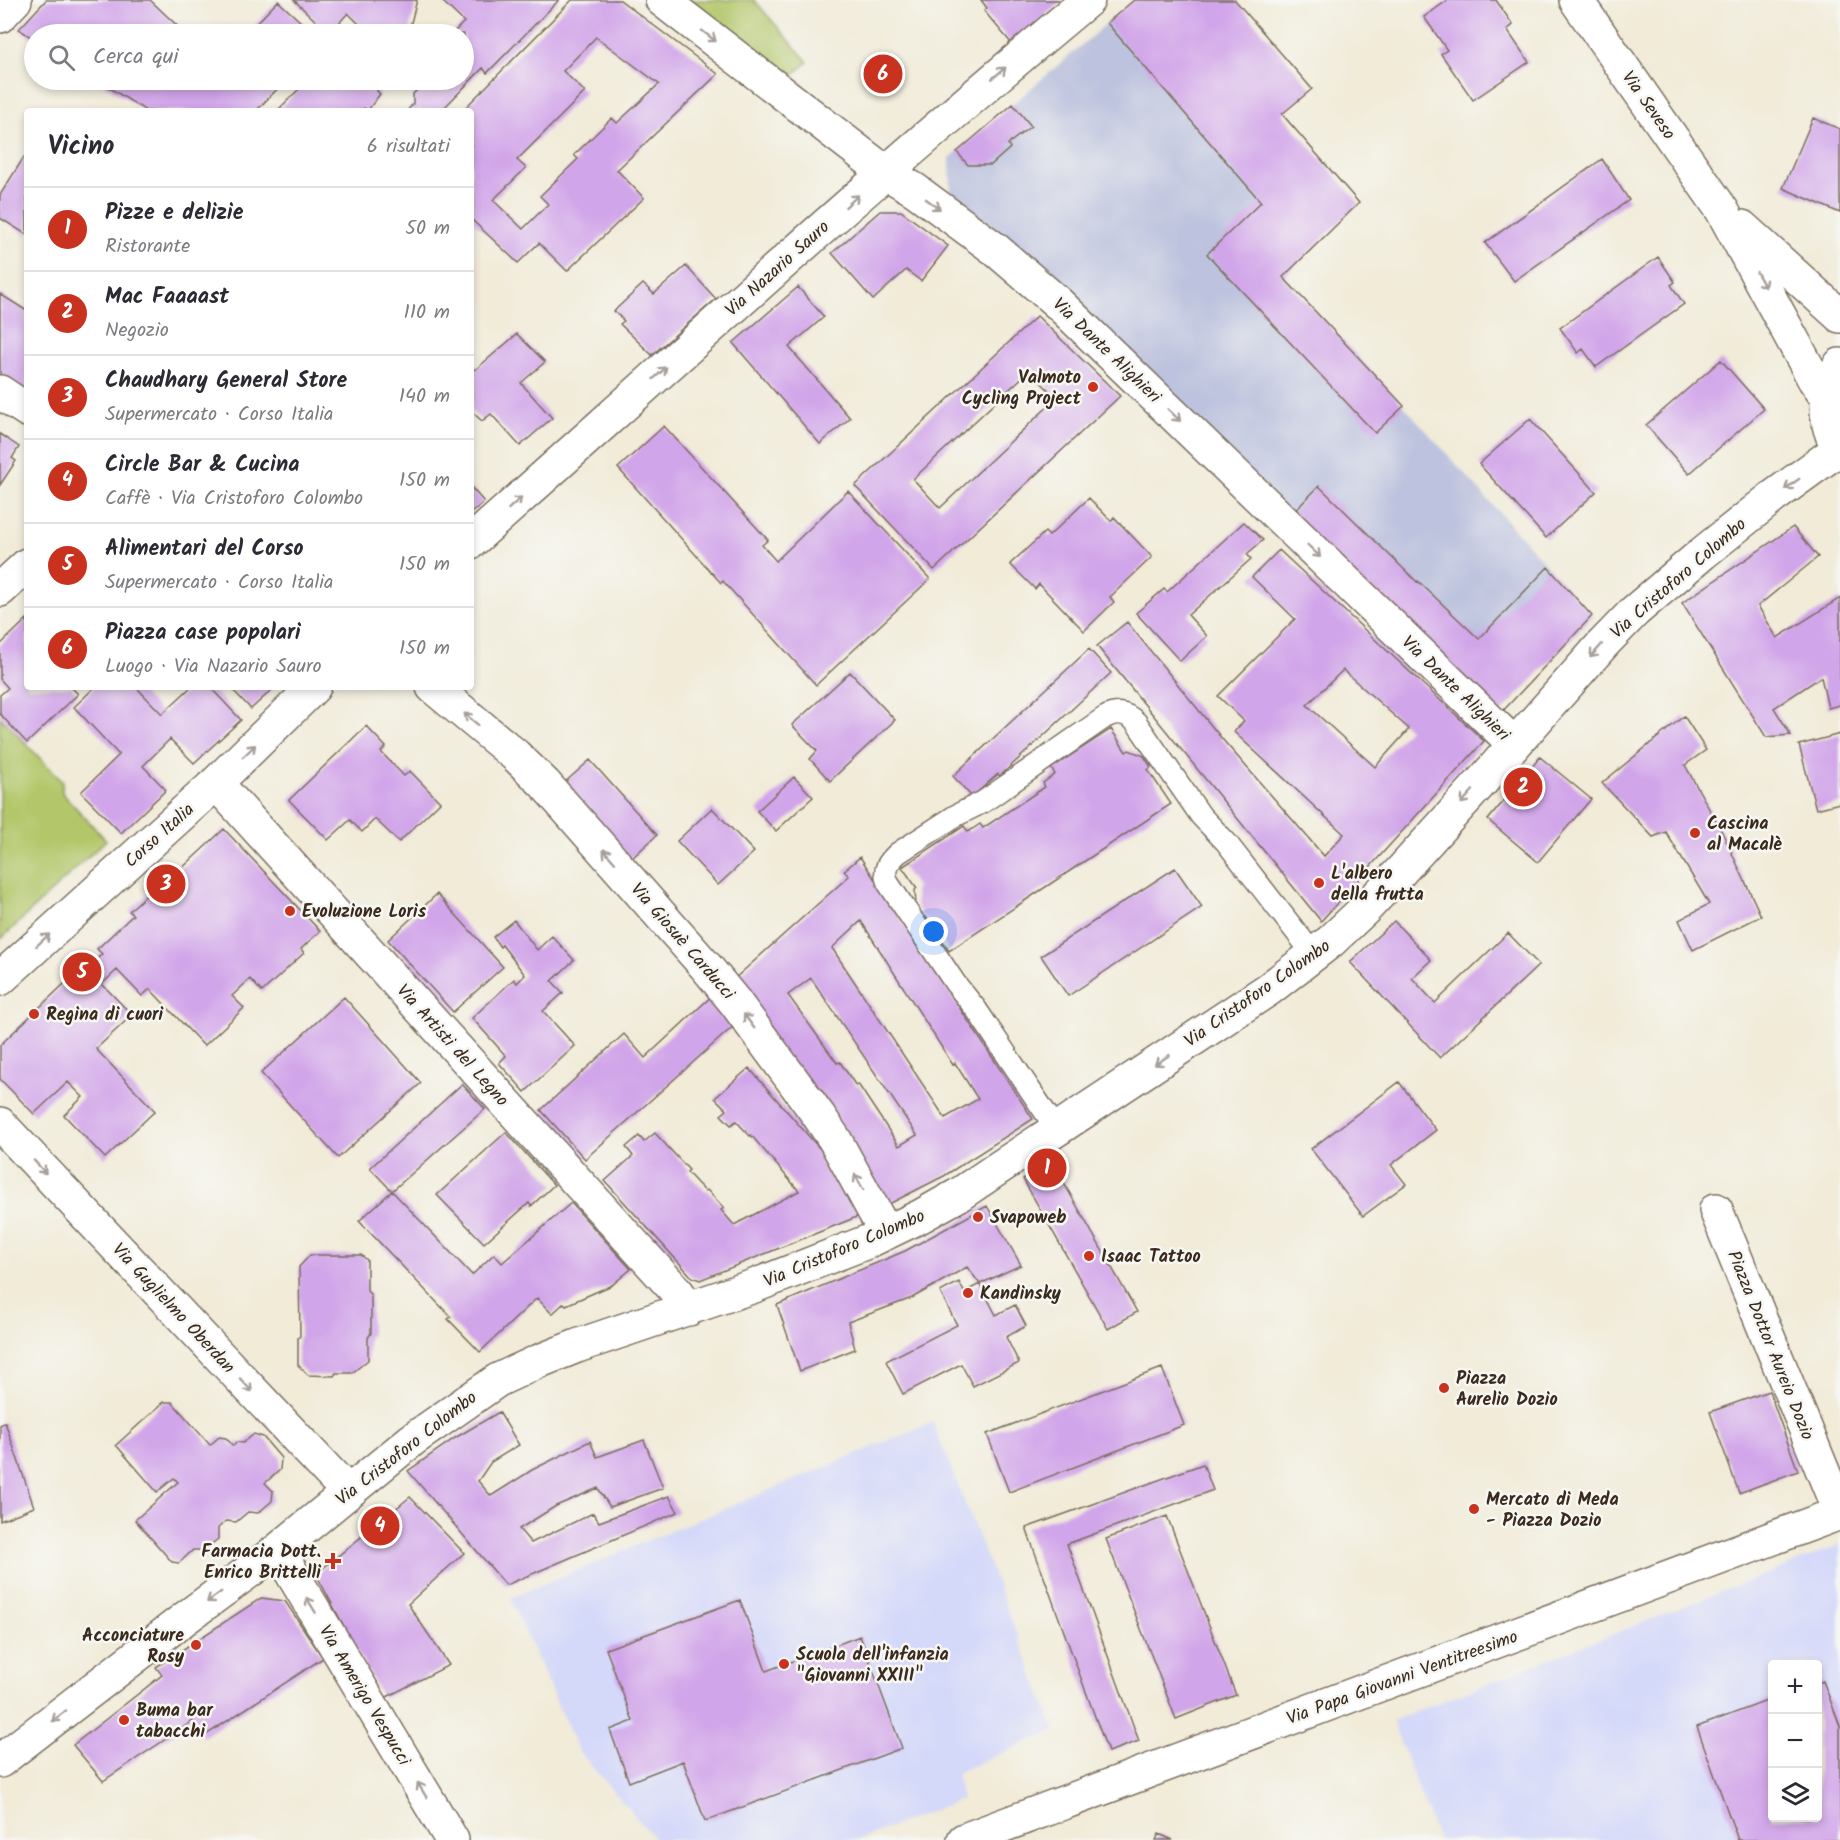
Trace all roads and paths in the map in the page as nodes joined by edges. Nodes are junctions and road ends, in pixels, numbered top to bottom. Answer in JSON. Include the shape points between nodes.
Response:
{"nodes":[{"id":1,"x":15,"y":0,"type":"edge"},
{"id":2,"x":662,"y":0,"type":"edge"},
{"id":3,"x":1088,"y":0,"type":"edge"},
{"id":4,"x":1576,"y":0,"type":"edge"},
{"id":5,"x":0,"y":16,"type":"edge"},
{"id":6,"x":885,"y":172,"type":"junction"},
{"id":7,"x":1722,"y":210,"type":"junction"},
{"id":8,"x":1840,"y":316,"type":"edge"},
{"id":9,"x":1840,"y":365,"type":"edge"},
{"id":10,"x":0,"y":392,"type":"edge"},
{"id":11,"x":1827,"y":398,"type":"junction"},
{"id":12,"x":24,"y":408,"type":"edge"},
{"id":13,"x":1840,"y":450,"type":"edge"},
{"id":14,"x":474,"y":539,"type":"edge"},
{"id":15,"x":24,"y":568,"type":"edge"},
{"id":16,"x":0,"y":590,"type":"edge"},
{"id":17,"x":311,"y":690,"type":"edge"},
{"id":18,"x":437,"y":690,"type":"edge"},
{"id":19,"x":1514,"y":744,"type":"junction"},
{"id":20,"x":216,"y":783,"type":"junction"},
{"id":21,"x":1314,"y":955,"type":"junction"},
{"id":22,"x":0,"y":979,"type":"edge"},
{"id":23,"x":0,"y":1124,"type":"edge"},
{"id":24,"x":1057,"y":1130,"type":"junction"},
{"id":25,"x":1716,"y":1210,"type":"dead end"},
{"id":26,"x":886,"y":1233,"type":"junction"},
{"id":27,"x":689,"y":1309,"type":"junction"},
{"id":28,"x":348,"y":1492,"type":"junction"},
{"id":29,"x":1840,"y":1513,"type":"edge"},
{"id":30,"x":278,"y":1550,"type":"junction"},
{"id":31,"x":0,"y":1761,"type":"edge"},
{"id":32,"x":452,"y":1840,"type":"edge"},
{"id":33,"x":964,"y":1840,"type":"edge"}],
"edges":[{"from":1,"to":5,"type":"street"},
{"from":2,"to":6,"type":"street","name":"Via Dante Alighieri","one_way":true},
{"from":6,"to":3,"type":"street","name":"Via Nazario Sauro","one_way":true},
{"from":4,"to":7,"type":"street","name":"Via Seveso"},
{"from":14,"to":6,"type":"street","name":"Via Nazario Sauro","one_way":true},
{"from":6,"to":19,"type":"street","name":"Via Dante Alighieri","one_way":true,"via":[[995,249],[1059,303]]},
{"from":7,"to":8,"type":"street","name":"Via Seveso"},
{"from":7,"to":11,"type":"street","name":"Via Seveso","one_way":true},
{"from":9,"to":11,"type":"street"},
{"from":10,"to":12,"type":"street"},
{"from":11,"to":13,"type":"street","via":[[1831,433]]},
{"from":13,"to":19,"type":"street","name":"Via Cristoforo Colombo","one_way":true,"via":[[1773,497],[1652,596],[1603,644]]},
{"from":15,"to":16,"type":"street"},
{"from":20,"to":17,"type":"street","name":"Corso Italia","one_way":true},
{"from":26,"to":18,"type":"street","name":"Via Giosuè Carducci","one_way":true,"via":[[819,1116],[722,985],[544,783]]},
{"from":19,"to":21,"type":"street","name":"Via Cristoforo Colombo","one_way":true,"via":[[1366,908]]},
{"from":22,"to":20,"type":"street","name":"Corso Italia","one_way":true},
{"from":20,"to":27,"type":"street","name":"Via Artisti del Legno"},
{"from":21,"to":24,"type":"street","name":"Via Cristoforo Colombo","one_way":true},
{"from":21,"to":24,"type":"lane","via":[[1201,816],[1136,722],[1125,714],[1112,713],[983,802],[898,853],[885,870],[888,883]]},
{"from":23,"to":28,"type":"street","name":"Via Guglielmo Oberdan","one_way":true},
{"from":24,"to":26,"type":"street","name":"Via Cristoforo Colombo","via":[[960,1194]]},
{"from":25,"to":29,"type":"street","name":"Piazza Dottor Aureio Dozio"},
{"from":26,"to":27,"type":"street","name":"Via Cristoforo Colombo"},
{"from":27,"to":28,"type":"street","name":"Via Cristoforo Colombo","via":[[577,1346],[498,1380],[412,1440]]},
{"from":28,"to":30,"type":"street","name":"Via Cristoforo Colombo"},
{"from":29,"to":33,"type":"street","name":"Via Papa Giovanni Ventitreesimo"},
{"from":30,"to":31,"type":"street","name":"Via Cristoforo Colombo","one_way":true},
{"from":32,"to":30,"type":"street","name":"Via Amerigo Vespucci","one_way":true}]}
